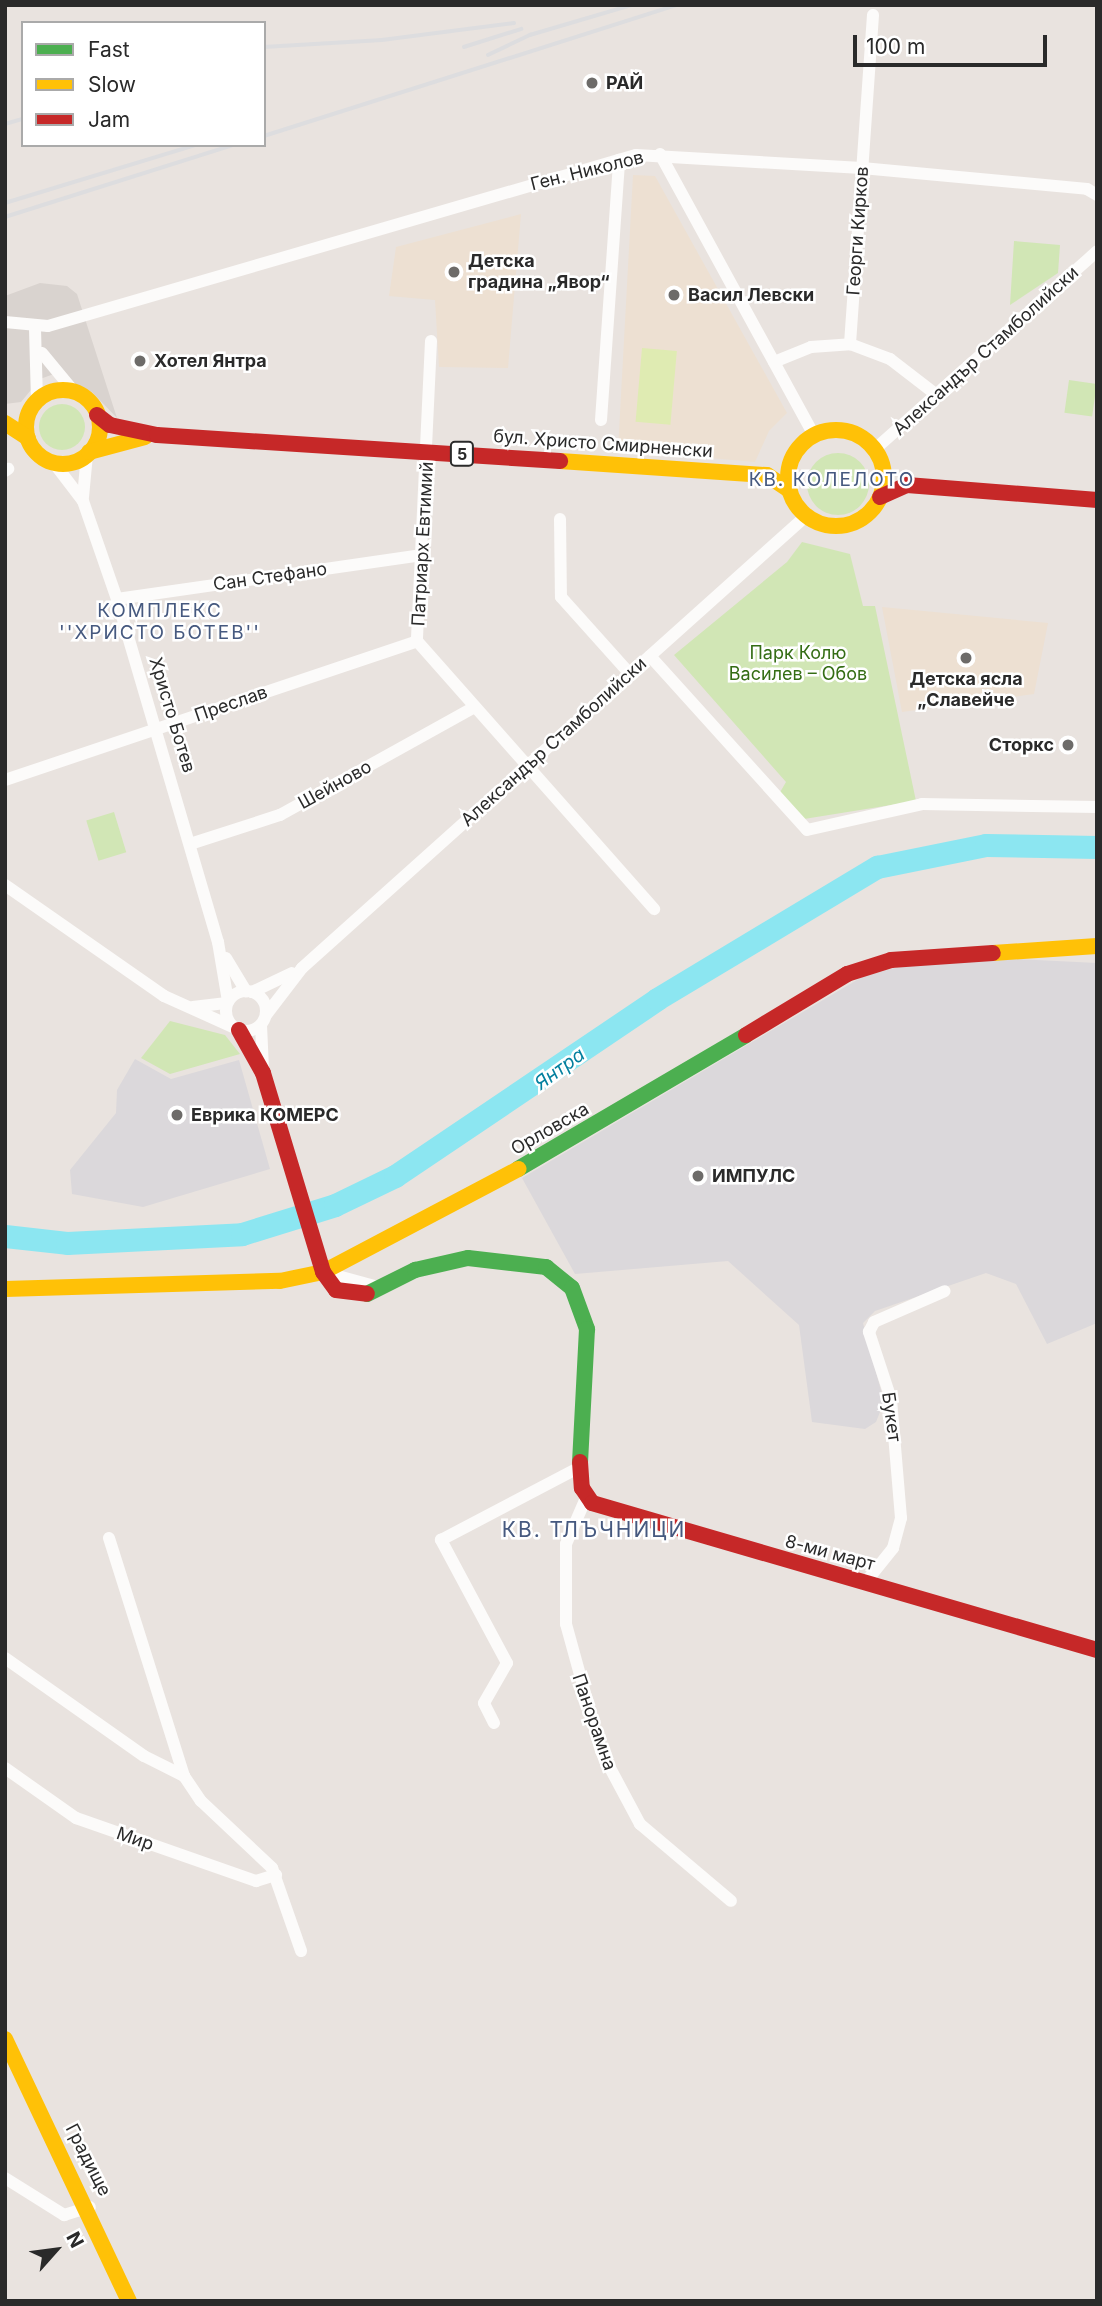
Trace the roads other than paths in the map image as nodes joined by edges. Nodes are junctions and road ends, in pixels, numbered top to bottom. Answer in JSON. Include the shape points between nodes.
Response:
{"nodes":[{"id":1,"x":873,"y":15,"type":"dead end"},
{"id":2,"x":660,"y":154,"type":"junction"},
{"id":3,"x":619,"y":160,"type":"junction"},
{"id":4,"x":862,"y":168,"type":"junction"},
{"id":5,"x":1097,"y":195,"type":"edge"},
{"id":6,"x":1097,"y":251,"type":"edge"},
{"id":7,"x":5,"y":322,"type":"edge"},
{"id":8,"x":34,"y":329,"type":"junction"},
{"id":9,"x":431,"y":341,"type":"dead end"},
{"id":10,"x":850,"y":344,"type":"junction"},
{"id":11,"x":40,"y":351,"type":"junction"},
{"id":12,"x":774,"y":362,"type":"junction"},
{"id":13,"x":75,"y":393,"type":"junction"},
{"id":14,"x":938,"y":396,"type":"junction"},
{"id":15,"x":35,"y":404,"type":"junction"},
{"id":16,"x":5,"y":411,"type":"edge"},
{"id":17,"x":97,"y":415,"type":"junction"},
{"id":18,"x":601,"y":420,"type":"dead end"},
{"id":19,"x":5,"y":423,"type":"edge"},
{"id":20,"x":157,"y":435,"type":"junction"},
{"id":21,"x":814,"y":435,"type":"junction"},
{"id":22,"x":27,"y":438,"type":"junction"},
{"id":23,"x":797,"y":449,"type":"junction"},
{"id":24,"x":428,"y":452,"type":"junction"},
{"id":25,"x":88,"y":454,"type":"junction"},
{"id":26,"x":877,"y":454,"type":"junction"},
{"id":27,"x":54,"y":463,"type":"junction"},
{"id":28,"x":767,"y":475,"type":"junction"},
{"id":29,"x":907,"y":485,"type":"junction"},
{"id":30,"x":789,"y":491,"type":"junction"},
{"id":31,"x":880,"y":497,"type":"junction"},
{"id":32,"x":1097,"y":500,"type":"edge"},
{"id":33,"x":83,"y":501,"type":"junction"},
{"id":34,"x":806,"y":516,"type":"junction"},
{"id":35,"x":560,"y":519,"type":"dead end"},
{"id":36,"x":424,"y":555,"type":"junction"},
{"id":37,"x":117,"y":599,"type":"junction"},
{"id":38,"x":417,"y":641,"type":"junction"},
{"id":39,"x":650,"y":656,"type":"junction"},
{"id":40,"x":630,"y":674,"type":"junction"},
{"id":41,"x":472,"y":708,"type":"junction"},
{"id":42,"x":156,"y":730,"type":"junction"},
{"id":43,"x":527,"y":766,"type":"junction"},
{"id":44,"x":5,"y":780,"type":"edge"},
{"id":45,"x":1097,"y":807,"type":"edge"},
{"id":46,"x":190,"y":844,"type":"junction"},
{"id":47,"x":5,"y":885,"type":"edge"},
{"id":48,"x":654,"y":909,"type":"dead end"},
{"id":49,"x":218,"y":942,"type":"junction"},
{"id":50,"x":1097,"y":946,"type":"edge"},
{"id":51,"x":302,"y":968,"type":"junction"},
{"id":52,"x":249,"y":992,"type":"junction"},
{"id":53,"x":228,"y":1002,"type":"junction"},
{"id":54,"x":183,"y":1007,"type":"junction"},
{"id":55,"x":264,"y":1020,"type":"junction"},
{"id":56,"x":236,"y":1029,"type":"junction"},
{"id":57,"x":263,"y":1073,"type":"junction"},
{"id":58,"x":323,"y":1272,"type":"junction"},
{"id":59,"x":5,"y":1289,"type":"edge"},
{"id":60,"x":945,"y":1291,"type":"dead end"},
{"id":61,"x":580,"y":1467,"type":"junction"},
{"id":62,"x":586,"y":1498,"type":"junction"},
{"id":63,"x":109,"y":1538,"type":"dead end"},
{"id":64,"x":865,"y":1583,"type":"junction"},
{"id":65,"x":1097,"y":1650,"type":"edge"},
{"id":66,"x":5,"y":1658,"type":"edge"},
{"id":67,"x":494,"y":1723,"type":"dead end"},
{"id":68,"x":5,"y":1768,"type":"edge"},
{"id":69,"x":184,"y":1776,"type":"junction"},
{"id":70,"x":276,"y":1875,"type":"junction"},
{"id":71,"x":731,"y":1901,"type":"dead end"},
{"id":72,"x":301,"y":1951,"type":"dead end"},
{"id":73,"x":5,"y":2039,"type":"edge"},
{"id":74,"x":5,"y":2178,"type":"edge"},
{"id":75,"x":90,"y":2207,"type":"junction"},
{"id":76,"x":129,"y":2301,"type":"edge"}],
"edges":[{"from":1,"to":4,"type":"street","name":"Георги Кирков"},
{"from":2,"to":3,"type":"street","name":"Ген. Николов"},
{"from":2,"to":4,"type":"street","name":"Ген. Николов"},
{"from":2,"to":12,"type":"street"},
{"from":3,"to":8,"type":"street","name":"Ген. Николов"},
{"from":3,"to":18,"type":"street"},
{"from":4,"to":5,"type":"street","name":"Ген. Николов","via":[[1087,189]]},
{"from":4,"to":10,"type":"street","name":"Георги Кирков"},
{"from":6,"to":14,"type":"street","name":"Александър Стамболийски"},
{"from":7,"to":8,"type":"street"},
{"from":8,"to":11,"type":"street"},
{"from":9,"to":24,"type":"street","name":"Патриарх Евтимий"},
{"from":10,"to":12,"type":"street","via":[[811,347]]},
{"from":10,"to":14,"type":"street","via":[[890,359]]},
{"from":11,"to":13,"type":"street"},
{"from":11,"to":15,"type":"street"},
{"from":12,"to":21,"type":"street"},
{"from":13,"to":15,"type":"street","via":[[52,392]]},
{"from":13,"to":17,"type":"street","number":"5"},
{"from":14,"to":26,"type":"street","name":"Александър Стамболийски"},
{"from":15,"to":16,"type":"street"},
{"from":15,"to":22,"type":"street"},
{"from":17,"to":20,"type":"street","name":"бул. Христо Смирненски","number":"5","via":[[110,425]]},
{"from":17,"to":25,"type":"street","via":[[98,439]]},
{"from":19,"to":22,"type":"street"},
{"from":20,"to":24,"type":"street","name":"бул. Христо Смирненски","number":"5"},
{"from":20,"to":25,"type":"street","name":"бул. Христо Смирненски","number":"5"},
{"from":21,"to":23,"type":"street"},
{"from":21,"to":26,"type":"street","via":[[843,430]]},
{"from":22,"to":27,"type":"street"},
{"from":23,"to":28,"type":"street"},
{"from":23,"to":30,"type":"street"},
{"from":24,"to":28,"type":"street","name":"бул. Христо Смирненски","number":"5"},
{"from":24,"to":36,"type":"street","name":"Патриарх Евтимий"},
{"from":25,"to":27,"type":"street","number":"5"},
{"from":25,"to":33,"type":"street","name":"Христо Ботев"},
{"from":26,"to":29,"type":"street"},
{"from":26,"to":31,"type":"street"},
{"from":27,"to":33,"type":"street","name":"Христо Ботев"},
{"from":28,"to":30,"type":"street"},
{"from":29,"to":31,"type":"street"},
{"from":29,"to":32,"type":"street"},
{"from":30,"to":34,"type":"street"},
{"from":31,"to":34,"type":"street","via":[[867,515],[847,525]]},
{"from":33,"to":37,"type":"street","name":"Христо Ботев"},
{"from":34,"to":39,"type":"street","name":"Александър Стамболийски"},
{"from":35,"to":40,"type":"street","via":[[561,597]]},
{"from":36,"to":37,"type":"street","name":"Сан Стефано"},
{"from":36,"to":38,"type":"street","name":"Патриарх Евтимий"},
{"from":37,"to":42,"type":"street","name":"Христо Ботев"},
{"from":38,"to":41,"type":"street","name":"Патриарх Евтимий"},
{"from":38,"to":42,"type":"street","name":"Преслав"},
{"from":39,"to":40,"type":"street","name":"Александър Стамболийски"},
{"from":39,"to":45,"type":"street","via":[[807,830],[922,804]]},
{"from":40,"to":43,"type":"street","name":"Александър Стамболийски"},
{"from":41,"to":43,"type":"street","name":"Патриарх Евтимий"},
{"from":41,"to":46,"type":"street","name":"Шейново","via":[[280,815]]},
{"from":42,"to":44,"type":"street","name":"Преслав"},
{"from":42,"to":46,"type":"street","name":"Христо Ботев"},
{"from":43,"to":48,"type":"street","name":"Патриарх Евтимий"},
{"from":43,"to":51,"type":"street","name":"Александър Стамболийски"},
{"from":46,"to":49,"type":"street","name":"Христо Ботев"},
{"from":47,"to":54,"type":"street"},
{"from":49,"to":52,"type":"street","name":"Христо Ботев"},
{"from":49,"to":53,"type":"street","name":"Христо Ботев"},
{"from":50,"to":58,"type":"street","name":"Орловска","via":[[891,960],[847,974],[572,1141]]},
{"from":51,"to":52,"type":"street","name":"Александър Стамболийски"},
{"from":51,"to":55,"type":"street","name":"Александър Стамболийски"},
{"from":52,"to":53,"type":"street","name":"Александър Стамболийски"},
{"from":52,"to":55,"type":"street","name":"Христо Ботев"},
{"from":53,"to":54,"type":"street"},
{"from":53,"to":56,"type":"street","name":"Христо Ботев"},
{"from":54,"to":56,"type":"street"},
{"from":55,"to":56,"type":"street"},
{"from":55,"to":57,"type":"street"},
{"from":56,"to":57,"type":"street"},
{"from":57,"to":58,"type":"street"},
{"from":58,"to":59,"type":"street","name":"Орловска","via":[[280,1281]]},
{"from":58,"to":61,"type":"street","via":[[347,1298],[382,1288],[415,1270],[457,1259],[522,1262],[560,1276],[584,1311],[587,1329]]},
{"from":60,"to":64,"type":"street","name":"Букет","via":[[874,1322],[869,1332],[891,1399],[901,1518],[893,1548]]},
{"from":61,"to":62,"type":"street"},
{"from":61,"to":67,"type":"street","via":[[441,1540],[507,1663],[484,1703]]},
{"from":62,"to":64,"type":"street","name":"8-ми март","via":[[664,1529]]},
{"from":62,"to":71,"type":"street","name":"Панорамна","via":[[566,1544],[566,1624],[601,1751],[640,1824]]},
{"from":63,"to":69,"type":"street","via":[[171,1747]]},
{"from":64,"to":65,"type":"street","name":"8-ми март"},
{"from":66,"to":69,"type":"street","via":[[144,1756]]},
{"from":68,"to":70,"type":"street","name":"Мир","via":[[76,1818],[256,1881]]},
{"from":69,"to":70,"type":"street"},
{"from":70,"to":72,"type":"street"},
{"from":73,"to":75,"type":"street","name":"Градище"},
{"from":74,"to":75,"type":"street","via":[[64,2215]]},
{"from":75,"to":76,"type":"street","name":"Градище"}]}
